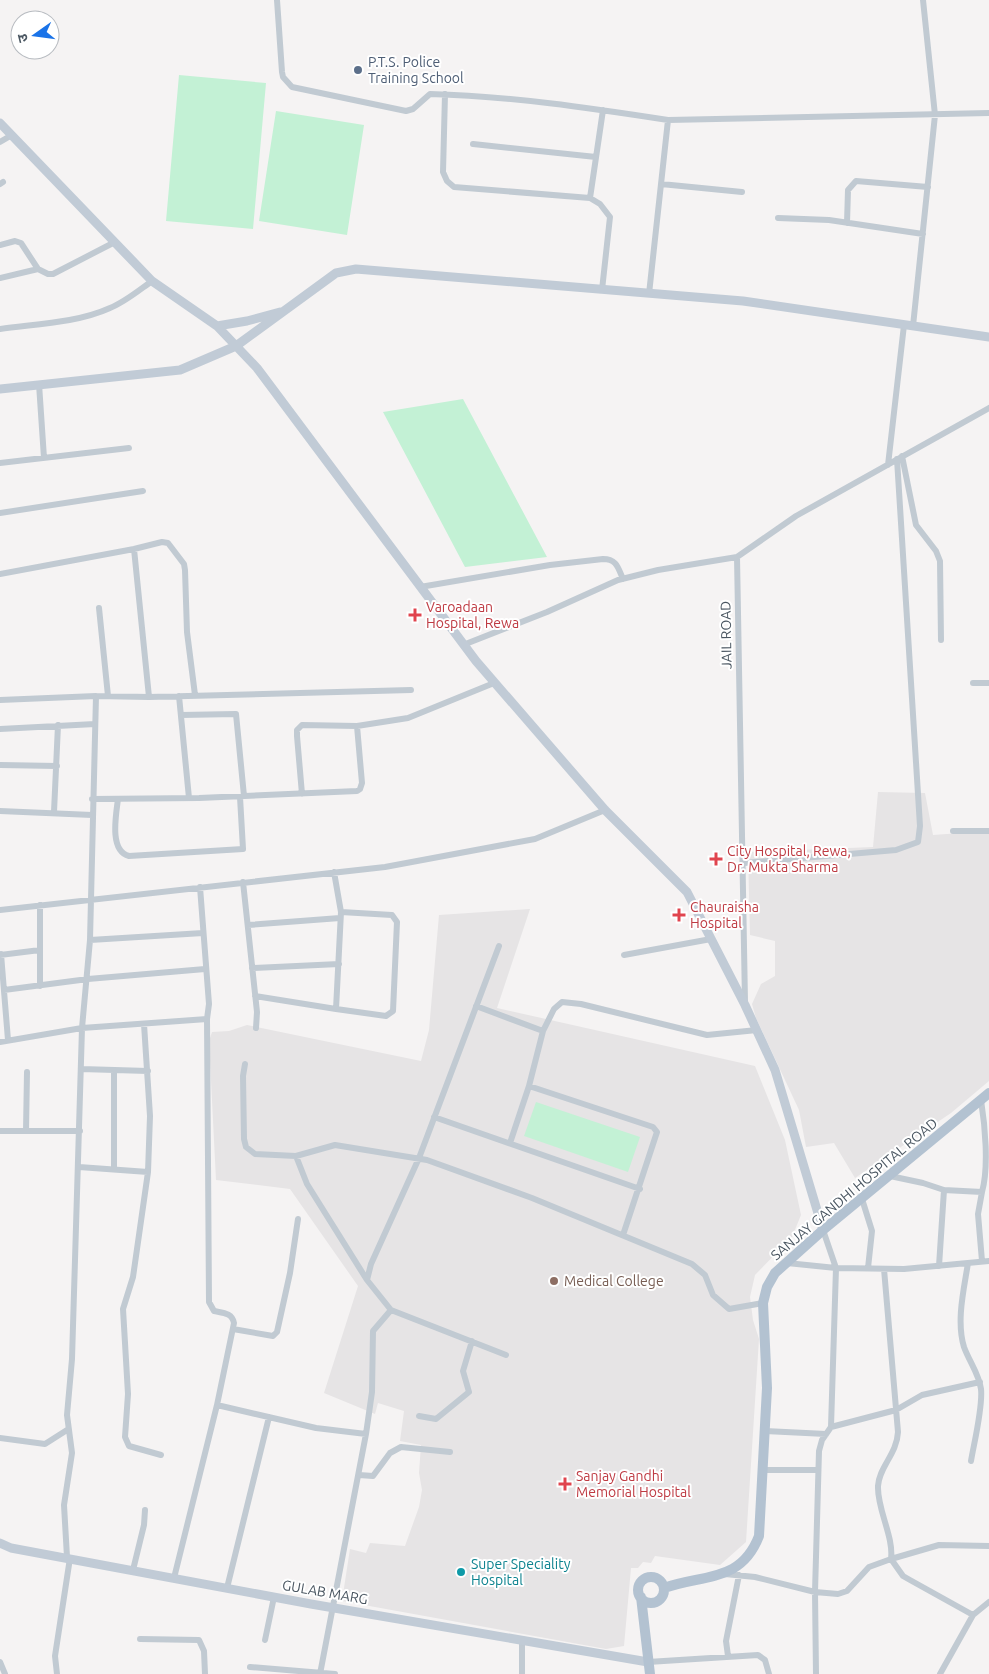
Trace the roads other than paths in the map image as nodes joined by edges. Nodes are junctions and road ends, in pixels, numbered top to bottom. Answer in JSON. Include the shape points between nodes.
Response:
{"nodes":[{"id":1,"x":277,"y":0,"type":"edge"},
{"id":2,"x":923,"y":0,"type":"edge"},
{"id":3,"x":445,"y":94,"type":"junction"},
{"id":4,"x":603,"y":110,"type":"junction"},
{"id":5,"x":989,"y":113,"type":"edge"},
{"id":6,"x":935,"y":115,"type":"junction"},
{"id":7,"x":668,"y":120,"type":"junction"},
{"id":8,"x":0,"y":123,"type":"edge"},
{"id":9,"x":12,"y":135,"type":"junction"},
{"id":10,"x":0,"y":142,"type":"edge"},
{"id":11,"x":472,"y":144,"type":"dead end"},
{"id":12,"x":596,"y":157,"type":"junction"},
{"id":13,"x":661,"y":184,"type":"junction"},
{"id":14,"x":928,"y":187,"type":"junction"},
{"id":15,"x":742,"y":192,"type":"dead end"},
{"id":16,"x":590,"y":198,"type":"junction"},
{"id":17,"x":778,"y":218,"type":"dead end"},
{"id":18,"x":847,"y":223,"type":"junction"},
{"id":19,"x":923,"y":234,"type":"junction"},
{"id":20,"x":114,"y":242,"type":"junction"},
{"id":21,"x":0,"y":245,"type":"edge"},
{"id":22,"x":38,"y":269,"type":"junction"},
{"id":23,"x":0,"y":278,"type":"edge"},
{"id":24,"x":152,"y":281,"type":"junction"},
{"id":25,"x":602,"y":290,"type":"junction"},
{"id":26,"x":649,"y":294,"type":"junction"},
{"id":27,"x":283,"y":311,"type":"junction"},
{"id":28,"x":217,"y":326,"type":"junction"},
{"id":29,"x":908,"y":326,"type":"junction"},
{"id":30,"x":0,"y":329,"type":"edge"},
{"id":31,"x":989,"y":337,"type":"edge"},
{"id":32,"x":236,"y":346,"type":"junction"},
{"id":33,"x":39,"y":384,"type":"junction"},
{"id":34,"x":0,"y":388,"type":"edge"},
{"id":35,"x":989,"y":408,"type":"edge"},
{"id":36,"x":129,"y":448,"type":"dead end"},
{"id":37,"x":44,"y":458,"type":"junction"},
{"id":38,"x":900,"y":458,"type":"junction"},
{"id":39,"x":0,"y":463,"type":"edge"},
{"id":40,"x":888,"y":465,"type":"junction"},
{"id":41,"x":143,"y":491,"type":"dead end"},
{"id":42,"x":0,"y":513,"type":"edge"},
{"id":43,"x":134,"y":549,"type":"junction"},
{"id":44,"x":737,"y":557,"type":"junction"},
{"id":45,"x":0,"y":574,"type":"edge"},
{"id":46,"x":623,"y":579,"type":"junction"},
{"id":47,"x":420,"y":587,"type":"junction"},
{"id":48,"x":99,"y":608,"type":"dead end"},
{"id":49,"x":941,"y":640,"type":"dead end"},
{"id":50,"x":463,"y":645,"type":"junction"},
{"id":51,"x":494,"y":683,"type":"junction"},
{"id":52,"x":973,"y":683,"type":"dead end"},
{"id":53,"x":989,"y":683,"type":"edge"},
{"id":54,"x":411,"y":690,"type":"dead end"},
{"id":55,"x":194,"y":695,"type":"junction"},
{"id":56,"x":96,"y":696,"type":"junction"},
{"id":57,"x":108,"y":696,"type":"junction"},
{"id":58,"x":179,"y":696,"type":"junction"},
{"id":59,"x":149,"y":697,"type":"junction"},
{"id":60,"x":0,"y":700,"type":"edge"},
{"id":61,"x":181,"y":715,"type":"junction"},
{"id":62,"x":94,"y":724,"type":"junction"},
{"id":63,"x":58,"y":726,"type":"junction"},
{"id":64,"x":356,"y":726,"type":"junction"},
{"id":65,"x":0,"y":729,"type":"edge"},
{"id":66,"x":0,"y":765,"type":"edge"},
{"id":67,"x":57,"y":766,"type":"junction"},
{"id":68,"x":302,"y":794,"type":"junction"},
{"id":69,"x":242,"y":796,"type":"junction"},
{"id":70,"x":189,"y":798,"type":"junction"},
{"id":71,"x":92,"y":799,"type":"junction"},
{"id":72,"x":118,"y":799,"type":"junction"},
{"id":73,"x":605,"y":810,"type":"junction"},
{"id":74,"x":0,"y":811,"type":"edge"},
{"id":75,"x":54,"y":812,"type":"junction"},
{"id":76,"x":92,"y":815,"type":"junction"},
{"id":77,"x":954,"y":831,"type":"dead end"},
{"id":78,"x":989,"y":831,"type":"edge"},
{"id":79,"x":744,"y":863,"type":"junction"},
{"id":80,"x":334,"y":872,"type":"junction"},
{"id":81,"x":243,"y":882,"type":"junction"},
{"id":82,"x":200,"y":887,"type":"junction"},
{"id":83,"x":90,"y":898,"type":"junction"},
{"id":84,"x":40,"y":905,"type":"junction"},
{"id":85,"x":0,"y":910,"type":"edge"},
{"id":86,"x":341,"y":915,"type":"junction"},
{"id":87,"x":248,"y":925,"type":"junction"},
{"id":88,"x":203,"y":933,"type":"junction"},
{"id":89,"x":711,"y":939,"type":"junction"},
{"id":90,"x":90,"y":940,"type":"junction"},
{"id":91,"x":499,"y":946,"type":"dead end"},
{"id":92,"x":40,"y":950,"type":"junction"},
{"id":93,"x":1,"y":954,"type":"edge"},
{"id":94,"x":624,"y":955,"type":"dead end"},
{"id":95,"x":338,"y":964,"type":"junction"},
{"id":96,"x":252,"y":968,"type":"junction"},
{"id":97,"x":205,"y":969,"type":"junction"},
{"id":98,"x":88,"y":979,"type":"junction"},
{"id":99,"x":40,"y":986,"type":"junction"},
{"id":100,"x":4,"y":990,"type":"junction"},
{"id":101,"x":255,"y":996,"type":"junction"},
{"id":102,"x":745,"y":1005,"type":"junction"},
{"id":103,"x":476,"y":1006,"type":"junction"},
{"id":104,"x":336,"y":1009,"type":"junction"},
{"id":105,"x":207,"y":1019,"type":"junction"},
{"id":106,"x":144,"y":1024,"type":"junction"},
{"id":107,"x":82,"y":1028,"type":"junction"},
{"id":108,"x":256,"y":1028,"type":"dead end"},
{"id":109,"x":757,"y":1030,"type":"junction"},
{"id":110,"x":543,"y":1032,"type":"junction"},
{"id":111,"x":8,"y":1040,"type":"junction"},
{"id":112,"x":0,"y":1042,"type":"edge"},
{"id":113,"x":245,"y":1064,"type":"dead end"},
{"id":114,"x":81,"y":1069,"type":"junction"},
{"id":115,"x":114,"y":1070,"type":"junction"},
{"id":116,"x":148,"y":1071,"type":"junction"},
{"id":117,"x":27,"y":1072,"type":"dead end"},
{"id":118,"x":528,"y":1086,"type":"junction"},
{"id":119,"x":985,"y":1096,"type":"edge"},
{"id":120,"x":434,"y":1116,"type":"junction"},
{"id":121,"x":0,"y":1131,"type":"edge"},
{"id":122,"x":26,"y":1131,"type":"junction"},
{"id":123,"x":80,"y":1131,"type":"junction"},
{"id":124,"x":510,"y":1143,"type":"junction"},
{"id":125,"x":296,"y":1156,"type":"junction"},
{"id":126,"x":419,"y":1158,"type":"junction"},
{"id":127,"x":79,"y":1167,"type":"junction"},
{"id":128,"x":114,"y":1169,"type":"junction"},
{"id":129,"x":148,"y":1172,"type":"junction"},
{"id":130,"x":890,"y":1176,"type":"junction"},
{"id":131,"x":640,"y":1189,"type":"junction"},
{"id":132,"x":944,"y":1190,"type":"junction"},
{"id":133,"x":982,"y":1192,"type":"junction"},
{"id":134,"x":862,"y":1199,"type":"junction"},
{"id":135,"x":298,"y":1219,"type":"dead end"},
{"id":136,"x":823,"y":1230,"type":"junction"},
{"id":137,"x":623,"y":1235,"type":"junction"},
{"id":138,"x":986,"y":1261,"type":"edge"},
{"id":139,"x":787,"y":1263,"type":"junction"},
{"id":140,"x":968,"y":1263,"type":"junction"},
{"id":141,"x":939,"y":1266,"type":"junction"},
{"id":142,"x":836,"y":1268,"type":"junction"},
{"id":143,"x":868,"y":1268,"type":"junction"},
{"id":144,"x":884,"y":1268,"type":"junction"},
{"id":145,"x":367,"y":1280,"type":"junction"},
{"id":146,"x":764,"y":1303,"type":"junction"},
{"id":147,"x":391,"y":1310,"type":"junction"},
{"id":148,"x":233,"y":1329,"type":"junction"},
{"id":149,"x":472,"y":1341,"type":"junction"},
{"id":150,"x":506,"y":1354,"type":"dead end"},
{"id":151,"x":981,"y":1386,"type":"junction"},
{"id":152,"x":989,"y":1395,"type":"edge"},
{"id":153,"x":217,"y":1406,"type":"junction"},
{"id":154,"x":896,"y":1410,"type":"junction"},
{"id":155,"x":418,"y":1416,"type":"dead end"},
{"id":156,"x":269,"y":1417,"type":"junction"},
{"id":157,"x":831,"y":1427,"type":"junction"},
{"id":158,"x":67,"y":1430,"type":"junction"},
{"id":159,"x":765,"y":1431,"type":"junction"},
{"id":160,"x":366,"y":1434,"type":"junction"},
{"id":161,"x":826,"y":1434,"type":"junction"},
{"id":162,"x":0,"y":1438,"type":"edge"},
{"id":163,"x":450,"y":1452,"type":"dead end"},
{"id":164,"x":161,"y":1455,"type":"dead end"},
{"id":165,"x":971,"y":1461,"type":"dead end"},
{"id":166,"x":762,"y":1470,"type":"junction"},
{"id":167,"x":818,"y":1470,"type":"junction"},
{"id":168,"x":360,"y":1475,"type":"junction"},
{"id":169,"x":145,"y":1510,"type":"dead end"},
{"id":170,"x":0,"y":1543,"type":"edge"},
{"id":171,"x":989,"y":1546,"type":"edge"},
{"id":172,"x":0,"y":1548,"type":"edge"},
{"id":173,"x":11,"y":1548,"type":"junction"},
{"id":174,"x":68,"y":1558,"type":"junction"},
{"id":175,"x":891,"y":1559,"type":"junction"},
{"id":176,"x":133,"y":1570,"type":"junction"},
{"id":177,"x":724,"y":1574,"type":"junction"},
{"id":178,"x":738,"y":1575,"type":"junction"},
{"id":179,"x":174,"y":1578,"type":"junction"},
{"id":180,"x":227,"y":1588,"type":"junction"},
{"id":181,"x":664,"y":1588,"type":"junction"},
{"id":182,"x":815,"y":1592,"type":"junction"},
{"id":183,"x":274,"y":1597,"type":"junction"},
{"id":184,"x":641,"y":1598,"type":"junction"},
{"id":185,"x":989,"y":1602,"type":"edge"},
{"id":186,"x":332,"y":1608,"type":"junction"},
{"id":187,"x":973,"y":1615,"type":"junction"},
{"id":188,"x":140,"y":1639,"type":"dead end"},
{"id":189,"x":265,"y":1640,"type":"dead end"},
{"id":190,"x":522,"y":1640,"type":"junction"},
{"id":191,"x":728,"y":1656,"type":"junction"},
{"id":192,"x":0,"y":1662,"type":"edge"},
{"id":193,"x":648,"y":1662,"type":"junction"},
{"id":194,"x":250,"y":1667,"type":"dead end"},
{"id":195,"x":321,"y":1673,"type":"edge"},
{"id":196,"x":5,"y":1674,"type":"edge"},
{"id":197,"x":57,"y":1674,"type":"edge"},
{"id":198,"x":206,"y":1674,"type":"edge"},
{"id":199,"x":335,"y":1674,"type":"edge"},
{"id":200,"x":522,"y":1674,"type":"edge"},
{"id":201,"x":650,"y":1674,"type":"edge"},
{"id":202,"x":769,"y":1674,"type":"edge"},
{"id":203,"x":816,"y":1674,"type":"edge"},
{"id":204,"x":940,"y":1674,"type":"edge"}],
"edges":[{"from":1,"to":3,"type":"street","via":[[282,72],[292,88],[406,111],[413,109],[427,95]]},
{"from":2,"to":6,"type":"street"},
{"from":3,"to":4,"type":"street"},
{"from":3,"to":16,"type":"street","via":[[443,172],[454,187]]},
{"from":4,"to":7,"type":"street"},
{"from":4,"to":12,"type":"street"},
{"from":5,"to":6,"type":"street"},
{"from":6,"to":7,"type":"street"},
{"from":6,"to":14,"type":"street"},
{"from":7,"to":13,"type":"street"},
{"from":8,"to":9,"type":"main road"},
{"from":9,"to":10,"type":"street"},
{"from":9,"to":20,"type":"main road"},
{"from":11,"to":12,"type":"street"},
{"from":12,"to":16,"type":"street"},
{"from":13,"to":15,"type":"street"},
{"from":13,"to":26,"type":"street"},
{"from":14,"to":18,"type":"street","via":[[856,181],[848,190]]},
{"from":14,"to":19,"type":"street"},
{"from":16,"to":25,"type":"street","via":[[600,204],[610,217]]},
{"from":17,"to":18,"type":"street"},
{"from":18,"to":19,"type":"street"},
{"from":19,"to":29,"type":"street"},
{"from":20,"to":22,"type":"street","via":[[53,274]]},
{"from":20,"to":24,"type":"main road"},
{"from":21,"to":22,"type":"street","via":[[15,241],[21,243]]},
{"from":22,"to":23,"type":"street"},
{"from":24,"to":28,"type":"main road"},
{"from":24,"to":30,"type":"street","via":[[108,309],[76,318]]},
{"from":25,"to":26,"type":"main road"},
{"from":25,"to":27,"type":"main road","via":[[356,268],[336,273]]},
{"from":26,"to":29,"type":"main road","via":[[743,301]]},
{"from":27,"to":28,"type":"main road","via":[[247,322]]},
{"from":27,"to":32,"type":"main road"},
{"from":28,"to":32,"type":"main road"},
{"from":29,"to":31,"type":"main road"},
{"from":29,"to":40,"type":"street"},
{"from":32,"to":33,"type":"main road","via":[[180,370]]},
{"from":32,"to":47,"type":"main road","via":[[257,368]]},
{"from":33,"to":34,"type":"main road"},
{"from":33,"to":37,"type":"street"},
{"from":35,"to":38,"type":"street"},
{"from":36,"to":37,"type":"street"},
{"from":37,"to":39,"type":"street"},
{"from":38,"to":40,"type":"street"},
{"from":38,"to":49,"type":"street","via":[[916,525],[940,561]]},
{"from":38,"to":79,"type":"street","via":[[920,826],[918,842],[896,850]]},
{"from":40,"to":44,"type":"street","via":[[796,516]]},
{"from":41,"to":42,"type":"street"},
{"from":43,"to":45,"type":"street"},
{"from":43,"to":55,"type":"street","via":[[168,543],[184,564]]},
{"from":43,"to":59,"type":"street"},
{"from":44,"to":46,"type":"street"},
{"from":44,"to":79,"type":"street","name":"JAIL ROAD"},
{"from":46,"to":47,"type":"street","via":[[616,563],[603,560],[550,565]]},
{"from":46,"to":50,"type":"street"},
{"from":47,"to":50,"type":"main road"},
{"from":48,"to":57,"type":"street"},
{"from":50,"to":51,"type":"main road"},
{"from":51,"to":64,"type":"street","via":[[408,718]]},
{"from":51,"to":73,"type":"main road"},
{"from":52,"to":53,"type":"street"},
{"from":54,"to":55,"type":"street"},
{"from":55,"to":58,"type":"street"},
{"from":56,"to":57,"type":"street"},
{"from":56,"to":60,"type":"street"},
{"from":56,"to":62,"type":"street"},
{"from":57,"to":59,"type":"street"},
{"from":58,"to":59,"type":"street"},
{"from":58,"to":61,"type":"street"},
{"from":61,"to":69,"type":"street","via":[[236,714]]},
{"from":61,"to":70,"type":"street"},
{"from":62,"to":63,"type":"street"},
{"from":62,"to":71,"type":"street"},
{"from":63,"to":65,"type":"street"},
{"from":63,"to":67,"type":"street"},
{"from":64,"to":68,"type":"street","via":[[360,789]]},
{"from":64,"to":68,"type":"street","via":[[302,725],[298,730]]},
{"from":66,"to":67,"type":"street"},
{"from":67,"to":75,"type":"street"},
{"from":68,"to":69,"type":"street"},
{"from":69,"to":70,"type":"street"},
{"from":69,"to":72,"type":"street","via":[[243,848],[129,856],[117,847]]},
{"from":70,"to":72,"type":"street"},
{"from":71,"to":72,"type":"street"},
{"from":71,"to":76,"type":"street"},
{"from":73,"to":80,"type":"street","via":[[552,833],[500,847],[384,867]]},
{"from":73,"to":89,"type":"main road","via":[[687,892]]},
{"from":74,"to":75,"type":"street"},
{"from":75,"to":76,"type":"street"},
{"from":76,"to":83,"type":"street"},
{"from":77,"to":78,"type":"street"},
{"from":79,"to":102,"type":"street","name":"JAIL ROAD"},
{"from":80,"to":81,"type":"street"},
{"from":80,"to":86,"type":"street"},
{"from":81,"to":82,"type":"street"},
{"from":81,"to":87,"type":"street"},
{"from":82,"to":83,"type":"street"},
{"from":82,"to":88,"type":"street"},
{"from":83,"to":84,"type":"street"},
{"from":83,"to":90,"type":"street"},
{"from":84,"to":85,"type":"street"},
{"from":84,"to":92,"type":"street"},
{"from":86,"to":87,"type":"street"},
{"from":86,"to":95,"type":"street"},
{"from":86,"to":104,"type":"street","via":[[392,915],[397,922],[393,1011],[386,1016]]},
{"from":87,"to":96,"type":"street"},
{"from":88,"to":90,"type":"street"},
{"from":88,"to":97,"type":"street"},
{"from":89,"to":94,"type":"street"},
{"from":89,"to":102,"type":"main road"},
{"from":90,"to":98,"type":"street"},
{"from":91,"to":103,"type":"street"},
{"from":92,"to":93,"type":"street"},
{"from":92,"to":99,"type":"street"},
{"from":93,"to":100,"type":"street"},
{"from":95,"to":96,"type":"street"},
{"from":95,"to":104,"type":"street"},
{"from":96,"to":101,"type":"street"},
{"from":97,"to":98,"type":"street"},
{"from":97,"to":105,"type":"street","via":[[209,1004]]},
{"from":98,"to":99,"type":"street"},
{"from":98,"to":107,"type":"street"},
{"from":99,"to":100,"type":"street"},
{"from":100,"to":111,"type":"street"},
{"from":101,"to":104,"type":"street"},
{"from":101,"to":108,"type":"street"},
{"from":102,"to":109,"type":"main road"},
{"from":103,"to":110,"type":"street"},
{"from":103,"to":120,"type":"street"},
{"from":105,"to":106,"type":"street"},
{"from":105,"to":148,"type":"street","via":[[209,1302],[214,1311],[228,1313],[233,1318]]},
{"from":106,"to":107,"type":"street"},
{"from":106,"to":116,"type":"street"},
{"from":107,"to":111,"type":"street"},
{"from":107,"to":114,"type":"street"},
{"from":109,"to":110,"type":"street","via":[[707,1035],[562,1002],[554,1009]]},
{"from":109,"to":136,"type":"main road","via":[[775,1070]]},
{"from":110,"to":118,"type":"street"},
{"from":111,"to":112,"type":"street"},
{"from":113,"to":125,"type":"street","via":[[246,1147],[255,1154]]},
{"from":114,"to":115,"type":"street"},
{"from":114,"to":123,"type":"street"},
{"from":115,"to":116,"type":"street"},
{"from":115,"to":128,"type":"street"},
{"from":116,"to":129,"type":"street"},
{"from":117,"to":122,"type":"street"},
{"from":118,"to":124,"type":"street"},
{"from":118,"to":131,"type":"street","via":[[653,1127],[657,1132]]},
{"from":119,"to":130,"type":"main road","name":"SANJAY GANDHI HOSPITAL ROAD"},
{"from":119,"to":133,"type":"street","via":[[985,1182]]},
{"from":120,"to":124,"type":"street"},
{"from":120,"to":126,"type":"street"},
{"from":121,"to":122,"type":"street"},
{"from":122,"to":123,"type":"street"},
{"from":123,"to":127,"type":"street"},
{"from":124,"to":131,"type":"street"},
{"from":125,"to":126,"type":"street","via":[[335,1145]]},
{"from":125,"to":145,"type":"street","via":[[307,1184]]},
{"from":126,"to":137,"type":"street"},
{"from":126,"to":145,"type":"street","via":[[371,1264]]},
{"from":127,"to":128,"type":"street"},
{"from":127,"to":158,"type":"street"},
{"from":128,"to":129,"type":"street"},
{"from":129,"to":164,"type":"street","via":[[133,1277],[124,1309],[128,1394],[125,1437],[129,1446]]},
{"from":130,"to":132,"type":"street"},
{"from":130,"to":134,"type":"main road","name":"SANJAY GANDHI HOSPITAL ROAD"},
{"from":131,"to":137,"type":"street"},
{"from":132,"to":133,"type":"street"},
{"from":132,"to":141,"type":"street"},
{"from":133,"to":138,"type":"street","via":[[978,1214]]},
{"from":134,"to":136,"type":"main road","name":"SANJAY GANDHI HOSPITAL ROAD"},
{"from":134,"to":143,"type":"street","via":[[872,1231]]},
{"from":135,"to":148,"type":"street","via":[[277,1332],[273,1336]]},
{"from":136,"to":139,"type":"main road","name":"SANJAY GANDHI HOSPITAL ROAD"},
{"from":136,"to":142,"type":"street"},
{"from":137,"to":146,"type":"street","via":[[701,1270],[713,1295],[729,1309]]},
{"from":138,"to":140,"type":"street"},
{"from":139,"to":142,"type":"street"},
{"from":139,"to":146,"type":"main road","name":"SANJAY GANDHI HOSPITAL ROAD","via":[[775,1273],[767,1287]]},
{"from":140,"to":141,"type":"street"},
{"from":140,"to":151,"type":"street","via":[[962,1301],[962,1335]]},
{"from":141,"to":144,"type":"street"},
{"from":142,"to":143,"type":"street"},
{"from":142,"to":157,"type":"street"},
{"from":143,"to":144,"type":"street"},
{"from":144,"to":154,"type":"street"},
{"from":145,"to":147,"type":"street"},
{"from":146,"to":159,"type":"main road","name":"SANJAY GANDHI HOSPITAL ROAD"},
{"from":147,"to":149,"type":"street"},
{"from":147,"to":160,"type":"street","via":[[373,1331],[372,1392]]},
{"from":148,"to":153,"type":"street"},
{"from":149,"to":150,"type":"street"},
{"from":149,"to":155,"type":"street","via":[[463,1371],[469,1392],[436,1419]]},
{"from":151,"to":152,"type":"street"},
{"from":151,"to":154,"type":"street","via":[[922,1395]]},
{"from":151,"to":165,"type":"street"},
{"from":153,"to":156,"type":"street"},
{"from":153,"to":179,"type":"street"},
{"from":154,"to":157,"type":"street"},
{"from":154,"to":175,"type":"street","via":[[897,1442],[878,1485]]},
{"from":156,"to":160,"type":"street","via":[[316,1428]]},
{"from":156,"to":180,"type":"street"},
{"from":157,"to":161,"type":"street"},
{"from":158,"to":162,"type":"street","via":[[45,1444]]},
{"from":158,"to":174,"type":"street","via":[[72,1453],[64,1505]]},
{"from":159,"to":161,"type":"street"},
{"from":159,"to":166,"type":"main road","name":"SANJAY GANDHI HOSPITAL ROAD"},
{"from":160,"to":168,"type":"street"},
{"from":161,"to":167,"type":"street","via":[[820,1446]]},
{"from":163,"to":168,"type":"street","via":[[401,1447],[390,1453],[373,1476]]},
{"from":166,"to":167,"type":"street"},
{"from":166,"to":177,"type":"main road","name":"SANJAY GANDHI HOSPITAL ROAD","via":[[759,1536],[750,1555]]},
{"from":167,"to":182,"type":"street"},
{"from":168,"to":186,"type":"street"},
{"from":169,"to":176,"type":"street"},
{"from":170,"to":173,"type":"main road","name":"GULAB MARG"},
{"from":171,"to":175,"type":"street","via":[[940,1545]]},
{"from":172,"to":173,"type":"street"},
{"from":173,"to":174,"type":"main road","name":"GULAB MARG"},
{"from":174,"to":176,"type":"main road","name":"GULAB MARG"},
{"from":174,"to":197,"type":"street","via":[[56,1648]]},
{"from":175,"to":182,"type":"street","via":[[869,1567],[842,1593]]},
{"from":175,"to":187,"type":"street","via":[[910,1580]]},
{"from":176,"to":179,"type":"main road","name":"GULAB MARG"},
{"from":177,"to":178,"type":"street"},
{"from":177,"to":181,"type":"main road","name":"SANJAY GANDHI HOSPITAL ROAD"},
{"from":178,"to":182,"type":"street"},
{"from":178,"to":191,"type":"street","via":[[726,1641]]},
{"from":179,"to":180,"type":"main road","name":"GULAB MARG"},
{"from":180,"to":183,"type":"main road","name":"GULAB MARG"},
{"from":181,"to":184,"type":"main road","via":[[656,1602],[647,1603]]},
{"from":181,"to":184,"type":"main road","via":[[656,1578],[644,1579],[638,1590]]},
{"from":182,"to":203,"type":"street"},
{"from":183,"to":186,"type":"main road","name":"GULAB MARG"},
{"from":183,"to":189,"type":"street"},
{"from":184,"to":193,"type":"main road"},
{"from":185,"to":187,"type":"street"},
{"from":186,"to":190,"type":"main road","name":"GULAB MARG"},
{"from":186,"to":195,"type":"street"},
{"from":187,"to":204,"type":"street"},
{"from":188,"to":198,"type":"street","via":[[199,1640],[204,1651]]},
{"from":190,"to":193,"type":"main road","name":"GULAB MARG"},
{"from":190,"to":200,"type":"street"},
{"from":191,"to":193,"type":"street"},
{"from":191,"to":202,"type":"street","via":[[758,1654],[765,1660]]},
{"from":192,"to":196,"type":"street"},
{"from":193,"to":201,"type":"main road"},
{"from":194,"to":195,"type":"street"},
{"from":195,"to":199,"type":"street"}]}
